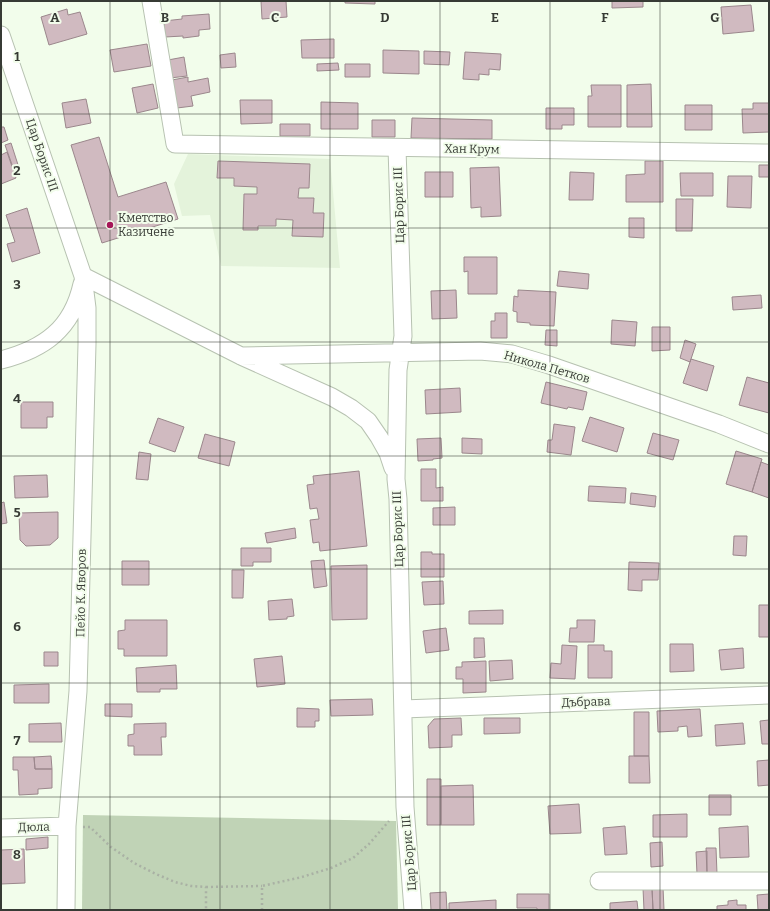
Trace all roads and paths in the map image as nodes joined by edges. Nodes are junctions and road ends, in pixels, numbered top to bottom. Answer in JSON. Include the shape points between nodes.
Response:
{"nodes":[{"id":1,"x":151,"y":1,"type":"edge"},
{"id":2,"x":1,"y":35,"type":"edge"},
{"id":3,"x":397,"y":148,"type":"junction"},
{"id":4,"x":769,"y":153,"type":"edge"},
{"id":5,"x":83,"y":276,"type":"junction"},
{"id":6,"x":401,"y":352,"type":"junction"},
{"id":7,"x":241,"y":356,"type":"junction"},
{"id":8,"x":1,"y":360,"type":"edge"},
{"id":9,"x":769,"y":444,"type":"edge"},
{"id":10,"x":396,"y":479,"type":"junction"},
{"id":11,"x":769,"y":695,"type":"edge"},
{"id":12,"x":403,"y":709,"type":"junction"},
{"id":13,"x":405,"y":807,"type":"junction"},
{"id":14,"x":67,"y":826,"type":"junction"},
{"id":15,"x":1,"y":828,"type":"edge"},
{"id":16,"x":600,"y":881,"type":"dead end"},
{"id":17,"x":769,"y":881,"type":"edge"},
{"id":18,"x":262,"y":886,"type":"junction"},
{"id":19,"x":206,"y":887,"type":"junction"},
{"id":20,"x":66,"y":910,"type":"edge"},
{"id":21,"x":206,"y":910,"type":"edge"},
{"id":22,"x":262,"y":910,"type":"edge"},
{"id":23,"x":413,"y":910,"type":"edge"}],
"edges":[{"from":1,"to":3,"type":"street","name":"Хан Крум","via":[[175,144]]},
{"from":2,"to":5,"type":"street","name":"Цар Борис III"},
{"from":3,"to":4,"type":"street","name":"Хан Крум"},
{"from":3,"to":6,"type":"street","name":"Цар Борис III","via":[[403,336]]},
{"from":5,"to":7,"type":"street"},
{"from":5,"to":8,"type":"street","via":[[77,301],[63,326],[34,348]]},
{"from":5,"to":14,"type":"street","name":"Пейо К. Яворов","via":[[88,344],[78,691]]},
{"from":6,"to":7,"type":"street","name":"Никола Петков"},
{"from":6,"to":9,"type":"street","name":"Никола Петков","via":[[480,351],[512,354],[614,387]]},
{"from":6,"to":10,"type":"street","name":"Цар Борис III","via":[[398,370]]},
{"from":7,"to":10,"type":"street","via":[[332,397],[368,421],[388,453]]},
{"from":10,"to":12,"type":"street","name":"Цар Борис III"},
{"from":11,"to":12,"type":"street","name":"Дъбрава"},
{"from":12,"to":13,"type":"street","name":"Цар Борис III"},
{"from":13,"to":18,"type":"path","via":[[353,858],[331,868]]},
{"from":13,"to":23,"type":"street","name":"Цар Борис III"},
{"from":14,"to":15,"type":"street","name":"Дюла"},
{"from":14,"to":19,"type":"path","via":[[90,827],[134,863],[175,882]]},
{"from":14,"to":20,"type":"street","name":"Пейо К. Яворов"},
{"from":16,"to":17,"type":"street"},
{"from":18,"to":19,"type":"path"},
{"from":18,"to":22,"type":"path"},
{"from":19,"to":21,"type":"path"}]}
